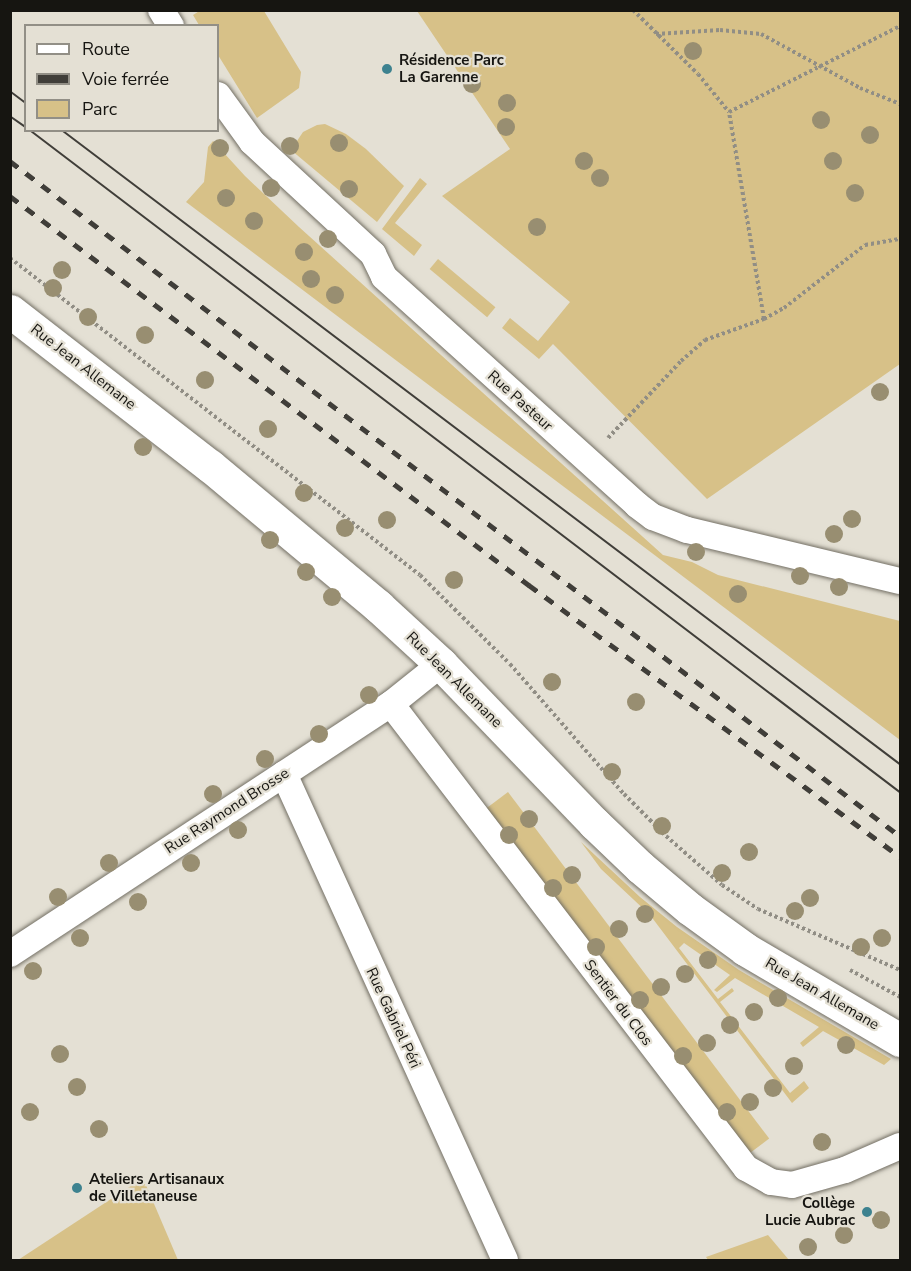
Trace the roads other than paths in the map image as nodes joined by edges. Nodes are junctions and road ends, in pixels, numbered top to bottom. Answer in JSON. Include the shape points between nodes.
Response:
{"nodes":[{"id":1,"x":161,"y":10,"type":"edge"},
{"id":2,"x":170,"y":24,"type":"edge"},
{"id":3,"x":219,"y":96,"type":"edge"},
{"id":4,"x":10,"y":311,"type":"edge"},
{"id":5,"x":900,"y":581,"type":"edge"},
{"id":6,"x":441,"y":664,"type":"junction"},
{"id":7,"x":391,"y":704,"type":"junction"},
{"id":8,"x":284,"y":774,"type":"junction"},
{"id":9,"x":10,"y":954,"type":"edge"},
{"id":10,"x":900,"y":1040,"type":"edge"},
{"id":11,"x":900,"y":1146,"type":"edge"},
{"id":12,"x":505,"y":1260,"type":"edge"}],
"edges":[{"from":1,"to":2,"type":"street"},
{"from":3,"to":5,"type":"street","name":"Rue Pasteur","via":[[252,142],[372,254],[384,277],[637,505],[670,525]]},
{"from":4,"to":6,"type":"street","name":"Rue Jean Allemane","via":[[210,466],[378,606]]},
{"from":6,"to":7,"type":"street","name":"Rue Raymond Brosse"},
{"from":6,"to":10,"type":"street","name":"Rue Jean Allemane","via":[[594,823],[690,909],[745,949]]},
{"from":7,"to":8,"type":"street","name":"Rue Raymond Brosse"},
{"from":7,"to":11,"type":"street","name":"Sentier du Clos","via":[[746,1168],[771,1182],[792,1185],[845,1170]]},
{"from":8,"to":9,"type":"street","name":"Rue Raymond Brosse"},
{"from":8,"to":12,"type":"street","name":"Rue Gabriel Péri"}]}
